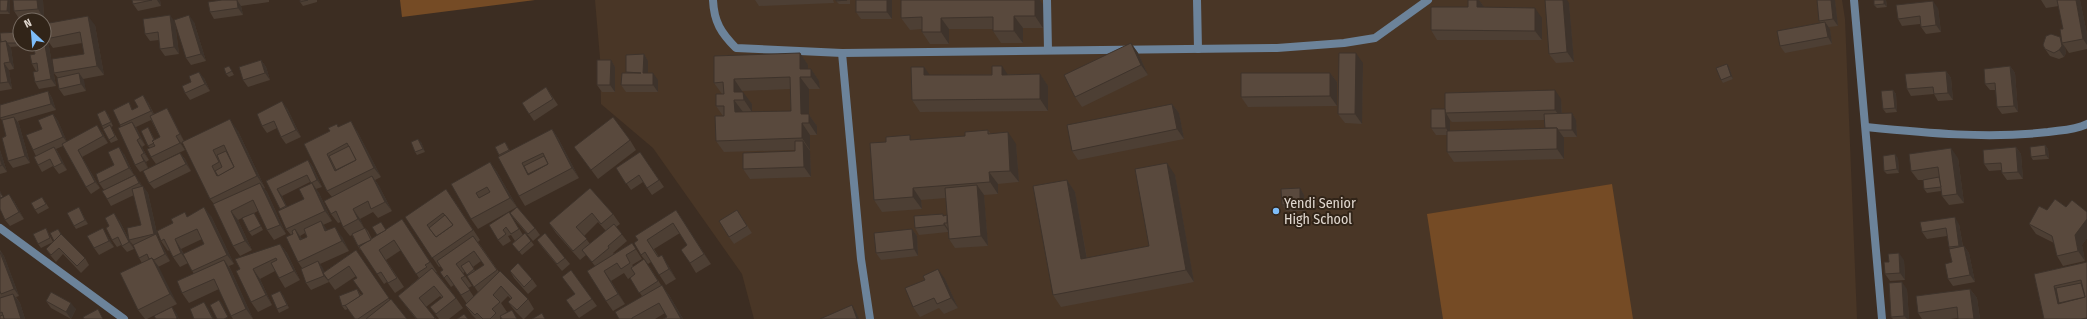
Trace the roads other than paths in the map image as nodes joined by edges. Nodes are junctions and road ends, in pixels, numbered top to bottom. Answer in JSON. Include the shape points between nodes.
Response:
{"nodes":[{"id":1,"x":713,"y":0,"type":"edge"},
{"id":2,"x":1047,"y":0,"type":"edge"},
{"id":3,"x":1197,"y":0,"type":"edge"},
{"id":4,"x":1428,"y":0,"type":"edge"},
{"id":5,"x":1854,"y":0,"type":"edge"},
{"id":6,"x":1198,"y":49,"type":"junction"},
{"id":7,"x":1048,"y":50,"type":"junction"},
{"id":8,"x":842,"y":53,"type":"junction"},
{"id":9,"x":2087,"y":124,"type":"edge"},
{"id":10,"x":1866,"y":127,"type":"junction"},
{"id":11,"x":0,"y":228,"type":"edge"},
{"id":12,"x":124,"y":319,"type":"edge"},
{"id":13,"x":870,"y":319,"type":"edge"},
{"id":14,"x":1882,"y":319,"type":"edge"}],
"edges":[{"from":1,"to":8,"type":"street","via":[[721,33],[736,48]]},
{"from":2,"to":7,"type":"street"},
{"from":3,"to":6,"type":"street"},
{"from":4,"to":6,"type":"street","via":[[1375,38],[1277,48]]},
{"from":5,"to":10,"type":"street"},
{"from":6,"to":7,"type":"street"},
{"from":7,"to":8,"type":"street"},
{"from":8,"to":13,"type":"street","via":[[861,259]]},
{"from":9,"to":10,"type":"street","via":[[2078,129],[2020,135],[1915,132]]},
{"from":10,"to":14,"type":"street"},
{"from":11,"to":12,"type":"street"}]}
